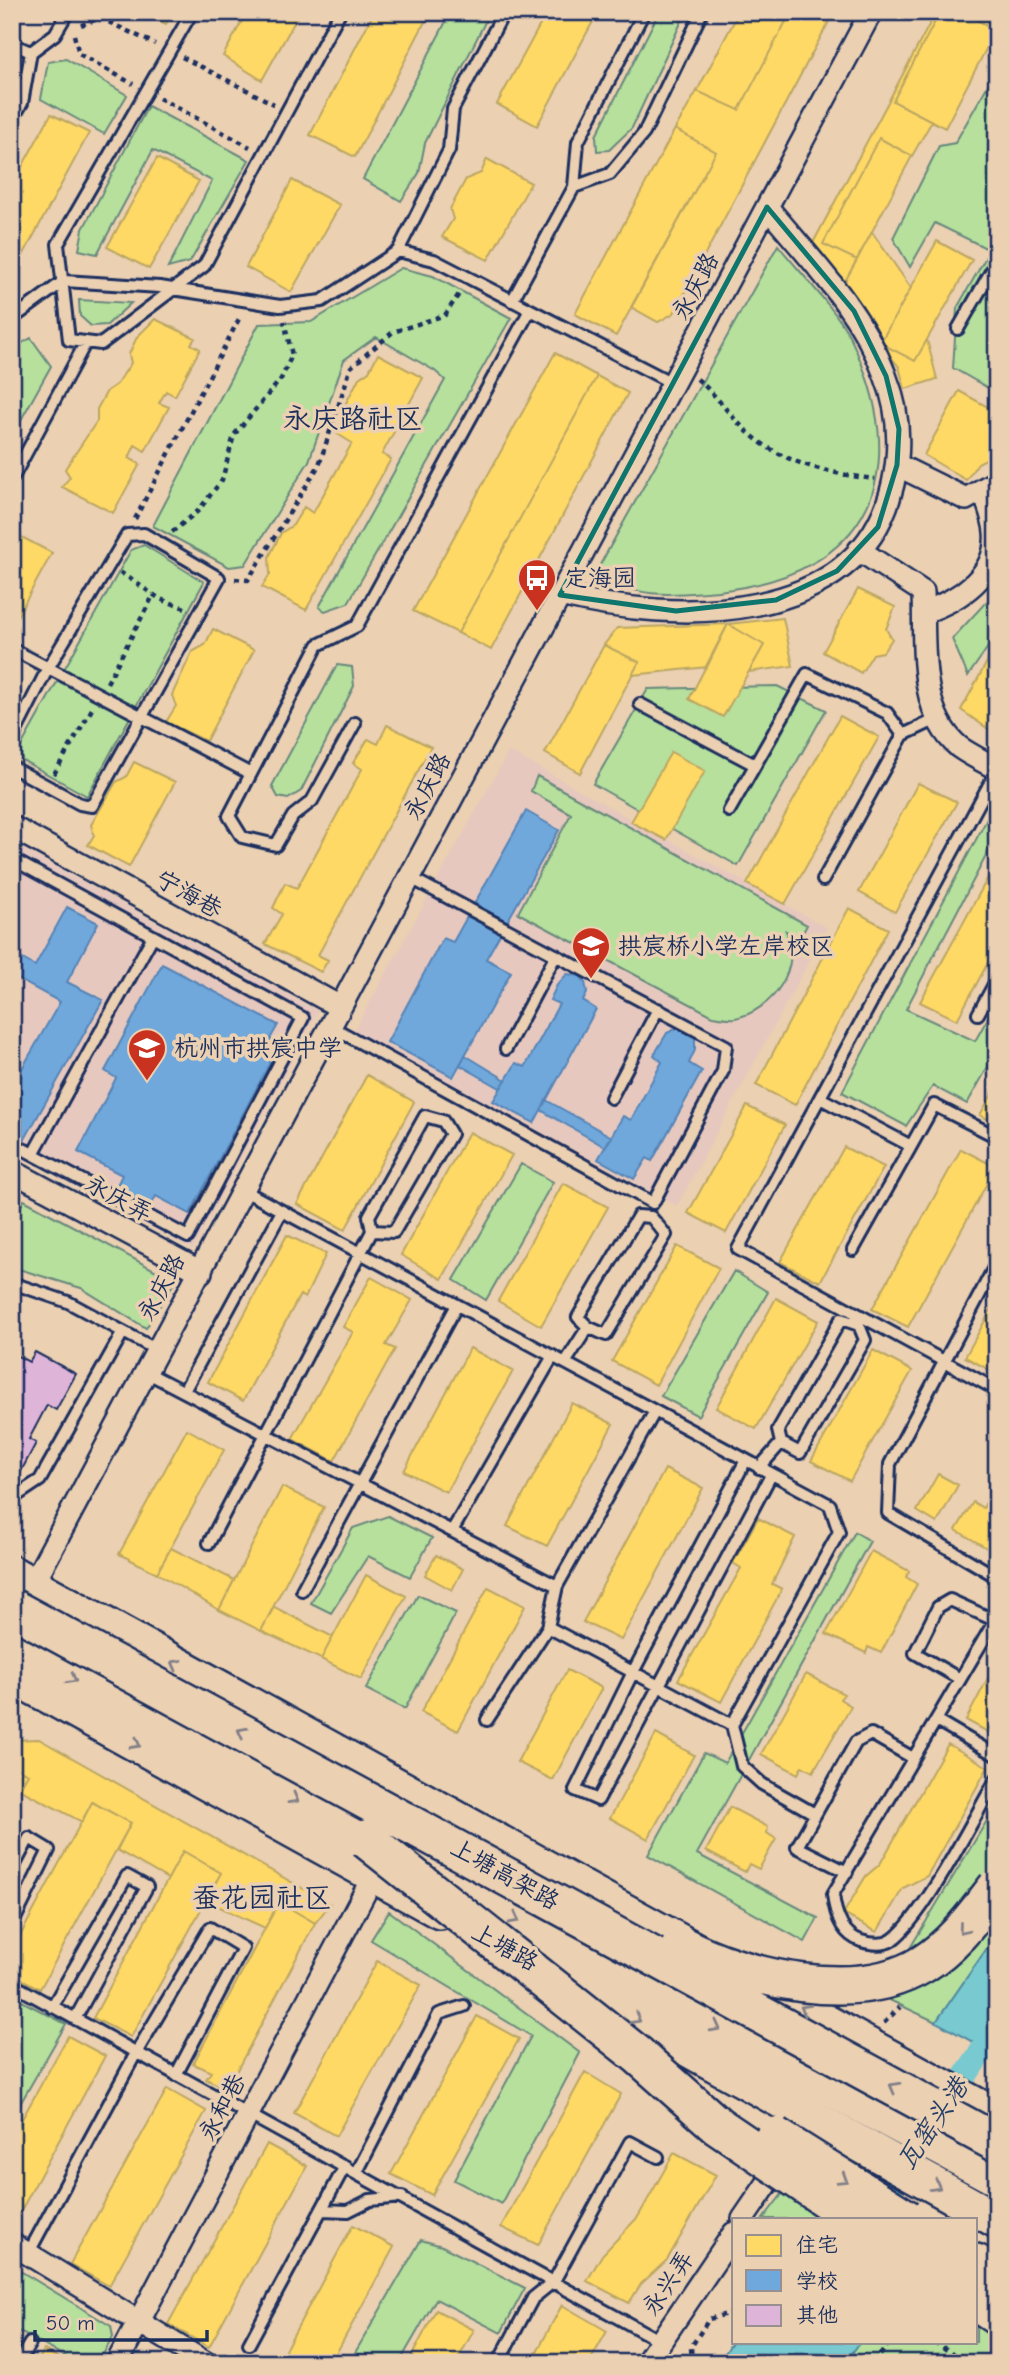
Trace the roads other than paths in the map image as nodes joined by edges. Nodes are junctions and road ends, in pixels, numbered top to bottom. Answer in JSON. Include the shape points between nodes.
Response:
{"nodes":[{"id":1,"x":68,"y":12,"type":"edge"},
{"id":2,"x":192,"y":12,"type":"edge"},
{"id":3,"x":340,"y":12,"type":"edge"},
{"id":4,"x":504,"y":12,"type":"edge"},
{"id":5,"x":644,"y":12,"type":"edge"},
{"id":6,"x":702,"y":12,"type":"edge"},
{"id":7,"x":871,"y":12,"type":"edge"},
{"id":8,"x":12,"y":44,"type":"edge"},
{"id":9,"x":31,"y":52,"type":"junction"},
{"id":10,"x":12,"y":120,"type":"edge"},
{"id":11,"x":574,"y":187,"type":"junction"},
{"id":12,"x":767,"y":207,"type":"junction"},
{"id":13,"x":398,"y":251,"type":"junction"},
{"id":14,"x":997,"y":261,"type":"edge"},
{"id":15,"x":64,"y":281,"type":"junction"},
{"id":16,"x":173,"y":289,"type":"junction"},
{"id":17,"x":512,"y":300,"type":"junction"},
{"id":18,"x":530,"y":310,"type":"junction"},
{"id":19,"x":12,"y":319,"type":"edge"},
{"id":20,"x":958,"y":328,"type":"dead end"},
{"id":21,"x":86,"y":342,"type":"junction"},
{"id":22,"x":677,"y":375,"type":"junction"},
{"id":23,"x":895,"y":473,"type":"junction"},
{"id":24,"x":12,"y":479,"type":"edge"},
{"id":25,"x":990,"y":485,"type":"edge"},
{"id":26,"x":859,"y":550,"type":"junction"},
{"id":27,"x":560,"y":595,"type":"junction"},
{"id":28,"x":924,"y":612,"type":"junction"},
{"id":29,"x":12,"y":649,"type":"edge"},
{"id":30,"x":48,"y":668,"type":"junction"},
{"id":31,"x":640,"y":704,"type":"dead end"},
{"id":32,"x":142,"y":717,"type":"junction"},
{"id":33,"x":937,"y":719,"type":"junction"},
{"id":34,"x":355,"y":723,"type":"dead end"},
{"id":35,"x":903,"y":735,"type":"junction"},
{"id":36,"x":12,"y":739,"type":"edge"},
{"id":37,"x":755,"y":765,"type":"junction"},
{"id":38,"x":12,"y":767,"type":"edge"},
{"id":39,"x":997,"y":770,"type":"edge"},
{"id":40,"x":251,"y":774,"type":"junction"},
{"id":41,"x":729,"y":811,"type":"dead end"},
{"id":42,"x":12,"y":827,"type":"edge"},
{"id":43,"x":12,"y":859,"type":"edge"},
{"id":44,"x":408,"y":877,"type":"junction"},
{"id":45,"x":823,"y":880,"type":"dead end"},
{"id":46,"x":153,"y":936,"type":"junction"},
{"id":47,"x":556,"y":955,"type":"junction"},
{"id":48,"x":997,"y":979,"type":"edge"},
{"id":49,"x":658,"y":1009,"type":"junction"},
{"id":50,"x":978,"y":1014,"type":"dead end"},
{"id":51,"x":335,"y":1016,"type":"junction"},
{"id":52,"x":506,"y":1049,"type":"dead end"},
{"id":53,"x":611,"y":1098,"type":"dead end"},
{"id":54,"x":820,"y":1098,"type":"junction"},
{"id":55,"x":997,"y":1137,"type":"edge"},
{"id":56,"x":12,"y":1143,"type":"edge"},
{"id":57,"x":911,"y":1146,"type":"junction"},
{"id":58,"x":33,"y":1154,"type":"junction"},
{"id":59,"x":12,"y":1171,"type":"edge"},
{"id":60,"x":241,"y":1189,"type":"junction"},
{"id":61,"x":282,"y":1211,"type":"junction"},
{"id":62,"x":372,"y":1231,"type":"junction"},
{"id":63,"x":853,"y":1250,"type":"dead end"},
{"id":64,"x":360,"y":1253,"type":"junction"},
{"id":65,"x":997,"y":1262,"type":"edge"},
{"id":66,"x":200,"y":1272,"type":"junction"},
{"id":67,"x":12,"y":1283,"type":"edge"},
{"id":68,"x":457,"y":1305,"type":"junction"},
{"id":69,"x":588,"y":1326,"type":"junction"},
{"id":70,"x":123,"y":1332,"type":"junction"},
{"id":71,"x":157,"y":1350,"type":"junction"},
{"id":72,"x":553,"y":1356,"type":"junction"},
{"id":73,"x":944,"y":1362,"type":"junction"},
{"id":74,"x":565,"y":1363,"type":"junction"},
{"id":75,"x":146,"y":1372,"type":"junction"},
{"id":76,"x":997,"y":1390,"type":"edge"},
{"id":77,"x":184,"y":1391,"type":"junction"},
{"id":78,"x":655,"y":1411,"type":"junction"},
{"id":79,"x":265,"y":1433,"type":"junction"},
{"id":80,"x":781,"y":1443,"type":"junction"},
{"id":81,"x":747,"y":1460,"type":"junction"},
{"id":82,"x":760,"y":1468,"type":"junction"},
{"id":83,"x":771,"y":1475,"type":"junction"},
{"id":84,"x":361,"y":1484,"type":"junction"},
{"id":85,"x":12,"y":1491,"type":"edge"},
{"id":86,"x":452,"y":1531,"type":"junction"},
{"id":87,"x":209,"y":1543,"type":"dead end"},
{"id":88,"x":997,"y":1577,"type":"edge"},
{"id":89,"x":557,"y":1586,"type":"junction"},
{"id":90,"x":19,"y":1589,"type":"edge"},
{"id":91,"x":302,"y":1590,"type":"dead end"},
{"id":92,"x":996,"y":1618,"type":"edge"},
{"id":93,"x":12,"y":1626,"type":"edge"},
{"id":94,"x":548,"y":1627,"type":"junction"},
{"id":95,"x":12,"y":1646,"type":"edge"},
{"id":96,"x":633,"y":1672,"type":"junction"},
{"id":97,"x":12,"y":1675,"type":"edge"},
{"id":98,"x":960,"y":1679,"type":"junction"},
{"id":99,"x":659,"y":1686,"type":"junction"},
{"id":100,"x":486,"y":1720,"type":"dead end"},
{"id":101,"x":936,"y":1720,"type":"junction"},
{"id":102,"x":732,"y":1725,"type":"junction"},
{"id":103,"x":997,"y":1755,"type":"edge"},
{"id":104,"x":914,"y":1758,"type":"junction"},
{"id":105,"x":295,"y":1760,"type":"junction"},
{"id":106,"x":997,"y":1778,"type":"edge"},
{"id":107,"x":815,"y":1814,"type":"junction"},
{"id":108,"x":366,"y":1839,"type":"junction"},
{"id":109,"x":12,"y":1870,"type":"edge"},
{"id":110,"x":847,"y":1872,"type":"junction"},
{"id":111,"x":374,"y":1875,"type":"junction"},
{"id":112,"x":997,"y":1887,"type":"edge"},
{"id":113,"x":12,"y":1925,"type":"edge"},
{"id":114,"x":12,"y":1984,"type":"edge"},
{"id":115,"x":464,"y":2006,"type":"dead end"},
{"id":116,"x":52,"y":2007,"type":"junction"},
{"id":117,"x":75,"y":2019,"type":"junction"},
{"id":118,"x":136,"y":2053,"type":"junction"},
{"id":119,"x":638,"y":2055,"type":"junction"},
{"id":120,"x":176,"y":2075,"type":"junction"},
{"id":121,"x":249,"y":2113,"type":"junction"},
{"id":122,"x":813,"y":2117,"type":"junction"},
{"id":123,"x":997,"y":2117,"type":"edge"},
{"id":124,"x":997,"y":2143,"type":"edge"},
{"id":125,"x":658,"y":2157,"type":"dead end"},
{"id":126,"x":345,"y":2166,"type":"junction"},
{"id":127,"x":357,"y":2172,"type":"junction"},
{"id":128,"x":997,"y":2177,"type":"edge"},
{"id":129,"x":402,"y":2197,"type":"junction"},
{"id":130,"x":322,"y":2210,"type":"junction"},
{"id":131,"x":744,"y":2218,"type":"edge"},
{"id":132,"x":854,"y":2218,"type":"edge"},
{"id":133,"x":905,"y":2218,"type":"edge"},
{"id":134,"x":997,"y":2220,"type":"edge"},
{"id":135,"x":732,"y":2236,"type":"edge"},
{"id":136,"x":20,"y":2249,"type":"edge"},
{"id":137,"x":978,"y":2264,"type":"edge"},
{"id":138,"x":997,"y":2276,"type":"edge"},
{"id":139,"x":554,"y":2281,"type":"junction"},
{"id":140,"x":978,"y":2303,"type":"edge"},
{"id":141,"x":997,"y":2316,"type":"edge"},
{"id":142,"x":138,"y":2322,"type":"junction"},
{"id":143,"x":660,"y":2341,"type":"junction"},
{"id":144,"x":30,"y":2343,"type":"dead end"},
{"id":145,"x":249,"y":2344,"type":"dead end"},
{"id":146,"x":18,"y":2363,"type":"edge"},
{"id":147,"x":117,"y":2363,"type":"edge"},
{"id":148,"x":206,"y":2363,"type":"edge"},
{"id":149,"x":498,"y":2363,"type":"edge"},
{"id":150,"x":646,"y":2363,"type":"edge"}],
"edges":[{"from":1,"to":9,"type":"lane","via":[[55,34]]},
{"from":2,"to":15,"type":"lane","via":[[58,244]]},
{"from":3,"to":16,"type":"lane","via":[[204,266]]},
{"from":4,"to":13,"type":"lane","via":[[453,109],[449,150]]},
{"from":5,"to":11,"type":"lane","via":[[578,142]]},
{"from":6,"to":11,"type":"lane","via":[[644,133],[610,174]]},
{"from":7,"to":12,"type":"street","name":"永庆路"},
{"from":8,"to":9,"type":"lane"},
{"from":9,"to":10,"type":"lane","via":[[22,103]]},
{"from":11,"to":17,"type":"lane"},
{"from":12,"to":22,"type":"street","name":"永庆路"},
{"from":12,"to":23,"type":"street","via":[[854,311],[886,376],[899,429]]},
{"from":13,"to":16,"type":"lane","via":[[322,301],[281,306]]},
{"from":13,"to":17,"type":"lane","via":[[435,260]]},
{"from":14,"to":20,"type":"lane"},
{"from":15,"to":16,"type":"lane"},
{"from":15,"to":19,"type":"lane"},
{"from":15,"to":21,"type":"lane","via":[[69,340]]},
{"from":16,"to":21,"type":"lane","via":[[101,344]]},
{"from":17,"to":18,"type":"lane"},
{"from":18,"to":22,"type":"lane"},
{"from":18,"to":40,"type":"lane","via":[[357,626],[318,645]]},
{"from":21,"to":24,"type":"lane"},
{"from":22,"to":27,"type":"street","name":"永庆路"},
{"from":23,"to":25,"type":"street","via":[[966,499]]},
{"from":23,"to":26,"type":"street","via":[[878,527]]},
{"from":25,"to":28,"type":"street","via":[[996,533],[989,565],[960,595]]},
{"from":26,"to":27,"type":"street","via":[[837,571],[807,589],[725,610],[676,611]]},
{"from":26,"to":28,"type":"street","via":[[923,592]]},
{"from":27,"to":44,"type":"street","name":"永庆路"},
{"from":28,"to":33,"type":"street","via":[[926,669]]},
{"from":29,"to":30,"type":"lane"},
{"from":30,"to":32,"type":"lane"},
{"from":30,"to":32,"type":"lane","via":[[127,535],[144,534],[219,578]]},
{"from":30,"to":36,"type":"lane"},
{"from":31,"to":37,"type":"lane"},
{"from":32,"to":38,"type":"lane","via":[[92,806]]},
{"from":32,"to":40,"type":"lane"},
{"from":33,"to":35,"type":"lane"},
{"from":33,"to":39,"type":"street","via":[[958,746]]},
{"from":34,"to":40,"type":"lane","via":[[312,802],[293,816],[276,845],[242,837],[229,816]]},
{"from":35,"to":37,"type":"lane","via":[[887,713],[807,674]]},
{"from":35,"to":45,"type":"lane"},
{"from":37,"to":41,"type":"lane"},
{"from":39,"to":54,"type":"lane"},
{"from":42,"to":51,"type":"street","name":"宁海巷"},
{"from":43,"to":46,"type":"lane"},
{"from":44,"to":47,"type":"lane"},
{"from":44,"to":51,"type":"street","name":"永庆路"},
{"from":46,"to":58,"type":"lane"},
{"from":46,"to":58,"type":"lane","via":[[303,1018],[188,1237]]},
{"from":47,"to":49,"type":"lane"},
{"from":47,"to":52,"type":"lane"},
{"from":48,"to":50,"type":"lane"},
{"from":49,"to":51,"type":"lane","via":[[726,1046],[723,1071],[653,1203]]},
{"from":49,"to":53,"type":"lane"},
{"from":51,"to":60,"type":"street","name":"永庆路"},
{"from":54,"to":57,"type":"lane"},
{"from":54,"to":73,"type":"lane","via":[[738,1249]]},
{"from":55,"to":57,"type":"lane","via":[[934,1105]]},
{"from":56,"to":58,"type":"lane"},
{"from":57,"to":63,"type":"lane"},
{"from":59,"to":66,"type":"street","name":"永庆弄"},
{"from":60,"to":61,"type":"lane"},
{"from":60,"to":66,"type":"street","name":"永庆路"},
{"from":61,"to":64,"type":"lane"},
{"from":61,"to":77,"type":"lane"},
{"from":62,"to":62,"type":"lane","via":[[369,1216],[425,1115],[443,1121],[451,1134],[394,1232]]},
{"from":62,"to":64,"type":"lane"},
{"from":64,"to":68,"type":"lane"},
{"from":64,"to":79,"type":"lane"},
{"from":65,"to":73,"type":"lane"},
{"from":66,"to":71,"type":"street","name":"永庆路"},
{"from":67,"to":70,"type":"lane","via":[[68,1302]]},
{"from":68,"to":72,"type":"lane"},
{"from":68,"to":84,"type":"lane"},
{"from":69,"to":69,"type":"lane","via":[[606,1335],[666,1235],[651,1217],[638,1216],[578,1317]]},
{"from":69,"to":74,"type":"lane"},
{"from":70,"to":71,"type":"lane"},
{"from":70,"to":85,"type":"lane","via":[[40,1480],[19,1494]]},
{"from":71,"to":75,"type":"street","name":"永庆路"},
{"from":72,"to":74,"type":"lane"},
{"from":72,"to":86,"type":"lane"},
{"from":73,"to":76,"type":"lane"},
{"from":73,"to":88,"type":"lane","via":[[890,1464],[888,1513]]},
{"from":74,"to":78,"type":"lane"},
{"from":75,"to":77,"type":"lane"},
{"from":75,"to":90,"type":"street","name":"永庆路"},
{"from":77,"to":79,"type":"lane"},
{"from":78,"to":81,"type":"lane"},
{"from":78,"to":89,"type":"lane"},
{"from":79,"to":84,"type":"lane"},
{"from":79,"to":87,"type":"lane"},
{"from":80,"to":80,"type":"lane","via":[[800,1453],[865,1340],[859,1325],[841,1319],[778,1430]]},
{"from":80,"to":82,"type":"lane"},
{"from":81,"to":82,"type":"lane"},
{"from":81,"to":96,"type":"lane"},
{"from":82,"to":83,"type":"lane"},
{"from":83,"to":99,"type":"lane"},
{"from":83,"to":102,"type":"lane","via":[[830,1505],[839,1532]]},
{"from":84,"to":86,"type":"lane"},
{"from":84,"to":91,"type":"lane"},
{"from":86,"to":89,"type":"lane"},
{"from":89,"to":94,"type":"lane"},
{"from":90,"to":93,"type":"street","name":"永庆路"},
{"from":105,"to":90,"type":"highway","name":"上塘高架路","one_way":true,"bridge":true},
{"from":123,"to":90,"type":"main road","one_way":true},
{"from":92,"to":98,"type":"lane"},
{"from":92,"to":98,"type":"lane","via":[[950,1600],[938,1607],[915,1653]]},
{"from":94,"to":96,"type":"lane"},
{"from":94,"to":100,"type":"lane"},
{"from":95,"to":108,"type":"highway","name":"上塘高架路","one_way":true},
{"from":96,"to":99,"type":"lane"},
{"from":96,"to":99,"type":"lane","via":[[575,1790],[598,1801]]},
{"from":97,"to":111,"type":"main road","name":"上塘路","one_way":true},
{"from":98,"to":101,"type":"lane"},
{"from":99,"to":102,"type":"lane"},
{"from":101,"to":103,"type":"lane"},
{"from":101,"to":104,"type":"lane"},
{"from":102,"to":107,"type":"lane","via":[[743,1766],[762,1784]]},
{"from":104,"to":107,"type":"lane","via":[[871,1734],[856,1742]]},
{"from":104,"to":110,"type":"lane"},
{"from":112,"to":105,"type":"highway","one_way":true,"bridge":true,"via":[[957,1937],[922,1965],[875,1982],[834,1985],[753,1973],[713,1962],[387,1788]]},
{"from":124,"to":105,"type":"highway","name":"上塘高架路","one_way":true,"bridge":true},
{"from":106,"to":110,"type":"lane","via":[[915,1915],[890,1941],[873,1945],[850,1937],[835,1913],[833,1894]]},
{"from":107,"to":110,"type":"lane","via":[[797,1847]]},
{"from":108,"to":119,"type":"highway","bridge":true},
{"from":108,"to":128,"type":"highway","name":"上塘高架路","one_way":true,"bridge":true},
{"from":109,"to":113,"type":"lane","via":[[29,1838],[49,1850]]},
{"from":111,"to":121,"type":"street","name":"永和巷"},
{"from":111,"to":122,"type":"main road","name":"上塘路","one_way":true},
{"from":114,"to":116,"type":"lane"},
{"from":115,"to":127,"type":"lane","via":[[439,2014]]},
{"from":116,"to":117,"type":"lane"},
{"from":116,"to":117,"type":"lane","via":[[127,1876],[148,1887]]},
{"from":117,"to":118,"type":"lane"},
{"from":118,"to":120,"type":"lane"},
{"from":118,"to":120,"type":"lane","via":[[210,1928],[243,1948]]},
{"from":118,"to":136,"type":"lane"},
{"from":119,"to":132,"type":"highway","bridge":true,"via":[[717,2125]]},
{"from":119,"to":133,"type":"highway","one_way":true,"bridge":true},
{"from":120,"to":121,"type":"lane"},
{"from":121,"to":126,"type":"lane"},
{"from":121,"to":142,"type":"street","name":"永和巷"},
{"from":122,"to":131,"type":"street"},
{"from":122,"to":134,"type":"main road","name":"上塘路","one_way":true},
{"from":125,"to":139,"type":"lane","via":[[630,2142]]},
{"from":126,"to":127,"type":"lane"},
{"from":126,"to":130,"type":"lane"},
{"from":127,"to":129,"type":"lane"},
{"from":129,"to":130,"type":"lane","via":[[370,2200],[348,2211]]},
{"from":129,"to":139,"type":"lane"},
{"from":130,"to":145,"type":"lane"},
{"from":135,"to":143,"type":"street","name":"永兴弄"},
{"from":136,"to":142,"type":"street"},
{"from":137,"to":138,"type":"highway"},
{"from":139,"to":143,"type":"lane"},
{"from":139,"to":149,"type":"lane","via":[[533,2298]]},
{"from":140,"to":141,"type":"highway"},
{"from":142,"to":147,"type":"street","name":"永和巷"},
{"from":142,"to":148,"type":"street"},
{"from":143,"to":150,"type":"street","name":"永兴弄"},
{"from":144,"to":146,"type":"lane"}]}
